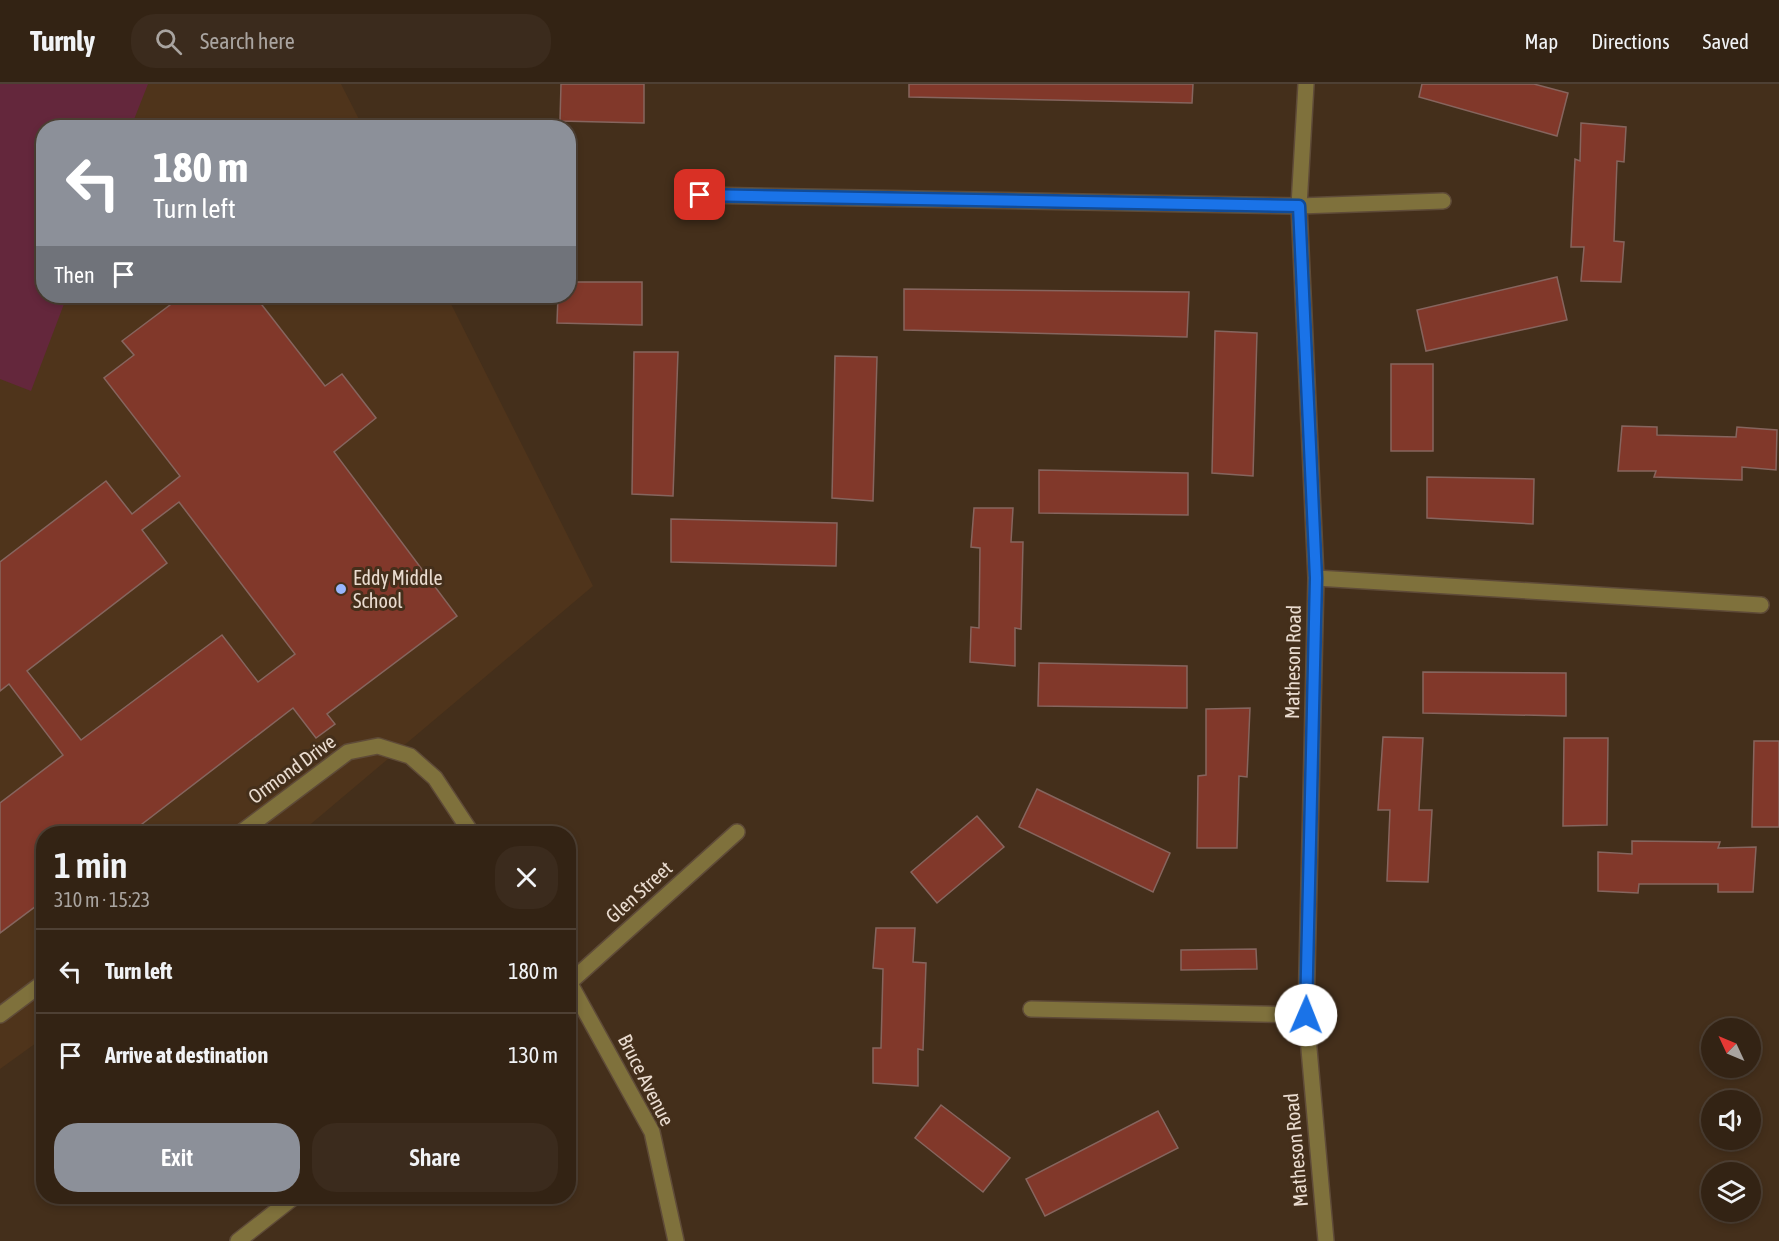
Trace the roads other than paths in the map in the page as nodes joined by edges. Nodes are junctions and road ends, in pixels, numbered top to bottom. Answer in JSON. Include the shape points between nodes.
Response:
{"nodes":[{"id":1,"x":1306,"y":84,"type":"edge"},
{"id":2,"x":700,"y":195,"type":"dead end"},
{"id":3,"x":1443,"y":201,"type":"dead end"},
{"id":4,"x":1299,"y":206,"type":"junction"},
{"id":5,"x":1316,"y":578,"type":"junction"},
{"id":6,"x":1761,"y":604,"type":"dead end"},
{"id":7,"x":250,"y":826,"type":"edge"},
{"id":8,"x":467,"y":826,"type":"edge"},
{"id":9,"x":737,"y":832,"type":"dead end"},
{"id":10,"x":576,"y":976,"type":"edge"},
{"id":11,"x":36,"y":988,"type":"edge"},
{"id":12,"x":576,"y":995,"type":"edge"},
{"id":13,"x":1031,"y":1009,"type":"dead end"},
{"id":14,"x":0,"y":1015,"type":"edge"},
{"id":15,"x":1306,"y":1015,"type":"junction"},
{"id":16,"x":285,"y":1204,"type":"edge"},
{"id":17,"x":238,"y":1241,"type":"edge"},
{"id":18,"x":676,"y":1241,"type":"edge"},
{"id":19,"x":1326,"y":1241,"type":"edge"}],
"edges":[{"from":1,"to":4,"type":"street","name":"Matheson Road"},
{"from":2,"to":4,"type":"street"},
{"from":3,"to":4,"type":"street"},
{"from":4,"to":5,"type":"street","name":"Matheson Road"},
{"from":5,"to":6,"type":"street"},
{"from":5,"to":15,"type":"street","name":"Matheson Road"},
{"from":7,"to":8,"type":"street","name":"Ormond Drive","via":[[348,752],[378,746],[410,756],[435,778]]},
{"from":9,"to":10,"type":"street","name":"Glen Street"},
{"from":11,"to":14,"type":"street"},
{"from":12,"to":18,"type":"street","name":"Bruce Avenue","via":[[652,1132]]},
{"from":13,"to":15,"type":"street"},
{"from":15,"to":19,"type":"street","name":"Matheson Road"},
{"from":16,"to":17,"type":"street"}]}
